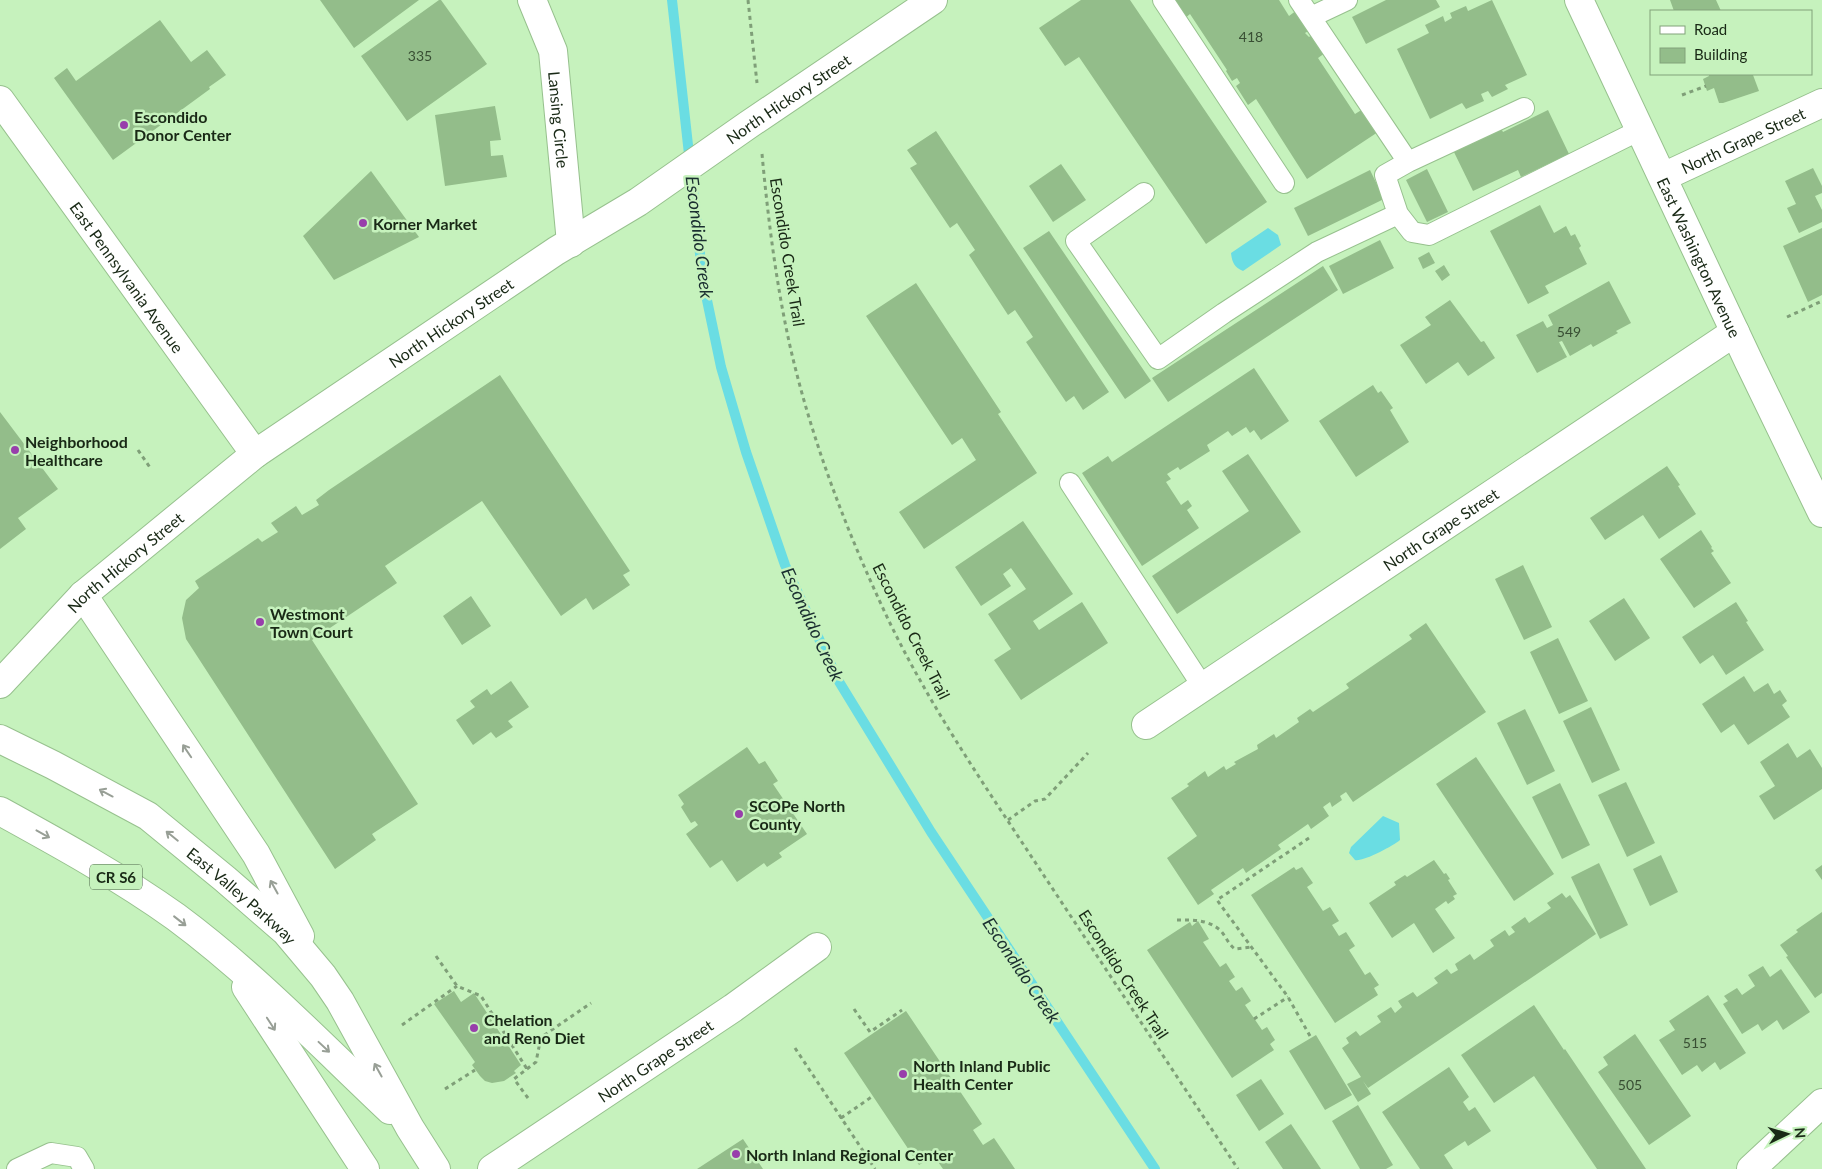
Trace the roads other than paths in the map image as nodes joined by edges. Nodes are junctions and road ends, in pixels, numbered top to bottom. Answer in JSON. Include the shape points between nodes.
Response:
{"nodes":[{"id":1,"x":532,"y":0,"type":"edge"},
{"id":2,"x":933,"y":0,"type":"edge"},
{"id":3,"x":1163,"y":0,"type":"edge"},
{"id":4,"x":1299,"y":0,"type":"edge"},
{"id":5,"x":1347,"y":0,"type":"edge"},
{"id":6,"x":1579,"y":0,"type":"edge"},
{"id":7,"x":902,"y":10,"type":"edge"},
{"id":8,"x":1311,"y":17,"type":"junction"},
{"id":9,"x":0,"y":100,"type":"edge"},
{"id":10,"x":1822,"y":102,"type":"edge"},
{"id":11,"x":1524,"y":108,"type":"dead end"},
{"id":12,"x":1640,"y":130,"type":"junction"},
{"id":13,"x":1408,"y":162,"type":"junction"},
{"id":14,"x":1663,"y":177,"type":"junction"},
{"id":15,"x":1284,"y":182,"type":"dead end"},
{"id":16,"x":1144,"y":193,"type":"dead end"},
{"id":17,"x":1398,"y":214,"type":"junction"},
{"id":18,"x":571,"y":243,"type":"junction"},
{"id":19,"x":1735,"y":332,"type":"junction"},
{"id":20,"x":255,"y":454,"type":"junction"},
{"id":21,"x":1070,"y":483,"type":"dead end"},
{"id":22,"x":1822,"y":513,"type":"edge"},
{"id":23,"x":83,"y":595,"type":"junction"},
{"id":24,"x":0,"y":684,"type":"edge"},
{"id":25,"x":1203,"y":687,"type":"junction"},
{"id":26,"x":1146,"y":725,"type":"dead end"},
{"id":27,"x":0,"y":739,"type":"edge"},
{"id":28,"x":0,"y":811,"type":"edge"},
{"id":29,"x":817,"y":947,"type":"dead end"},
{"id":30,"x":223,"y":955,"type":"junction"},
{"id":31,"x":323,"y":976,"type":"junction"},
{"id":32,"x":1822,"y":1104,"type":"edge"},
{"id":33,"x":410,"y":1128,"type":"junction"},
{"id":34,"x":17,"y":1169,"type":"edge"},
{"id":35,"x":84,"y":1169,"type":"edge"},
{"id":36,"x":365,"y":1169,"type":"edge"},
{"id":37,"x":436,"y":1169,"type":"edge"},
{"id":38,"x":492,"y":1169,"type":"edge"},
{"id":39,"x":1751,"y":1169,"type":"edge"}],
"edges":[{"from":1,"to":18,"type":"street","name":"Lansing Circle","via":[[553,51]]},
{"from":2,"to":7,"type":"street","name":"North Hickory Street"},
{"from":3,"to":15,"type":"lane"},
{"from":4,"to":8,"type":"lane"},
{"from":5,"to":8,"type":"lane"},
{"from":6,"to":12,"type":"street","name":"East Washington Avenue"},
{"from":7,"to":18,"type":"street","name":"North Hickory Street","via":[[753,122],[638,202]]},
{"from":8,"to":13,"type":"lane"},
{"from":9,"to":20,"type":"street","name":"East Pennsylvania Avenue"},
{"from":10,"to":14,"type":"street","name":"North Grape Street"},
{"from":11,"to":13,"type":"lane"},
{"from":12,"to":14,"type":"street","name":"East Washington Avenue"},
{"from":12,"to":17,"type":"lane","via":[[1429,235],[1412,232]]},
{"from":13,"to":17,"type":"lane","via":[[1385,175]]},
{"from":14,"to":19,"type":"street","name":"East Washington Avenue"},
{"from":16,"to":17,"type":"lane","via":[[1076,240],[1158,359],[1318,252]]},
{"from":18,"to":20,"type":"street","name":"North Hickory Street"},
{"from":19,"to":22,"type":"street","name":"East Washington Avenue"},
{"from":19,"to":25,"type":"street","name":"North Grape Street"},
{"from":20,"to":23,"type":"street","name":"North Hickory Street"},
{"from":21,"to":25,"type":"lane"},
{"from":23,"to":24,"type":"street","name":"North Hickory Street"},
{"from":31,"to":23,"type":"street","one_way":true,"via":[[256,854]]},
{"from":25,"to":26,"type":"street","name":"North Grape Street"},
{"from":31,"to":27,"type":"street","name":"East Valley Parkway","number":"CR S6","one_way":true,"via":[[286,932],[148,816]]},
{"from":28,"to":30,"type":"street","name":"East Valley Parkway","number":"CR S6","one_way":true,"via":[[113,875],[177,918]]},
{"from":29,"to":38,"type":"street","name":"North Grape Street","via":[[733,1008]]},
{"from":30,"to":33,"type":"street","name":"East Valley Parkway","number":"CR S6","one_way":true,"via":[[263,988]]},
{"from":30,"to":36,"type":"street","one_way":true},
{"from":33,"to":31,"type":"street","name":"East Valley Parkway","number":"CR S6","one_way":true},
{"from":32,"to":39,"type":"street"},
{"from":33,"to":37,"type":"street","name":"East Valley Parkway","number":"CR S6"},
{"from":34,"to":35,"type":"lane","via":[[51,1153],[77,1157]]}]}
